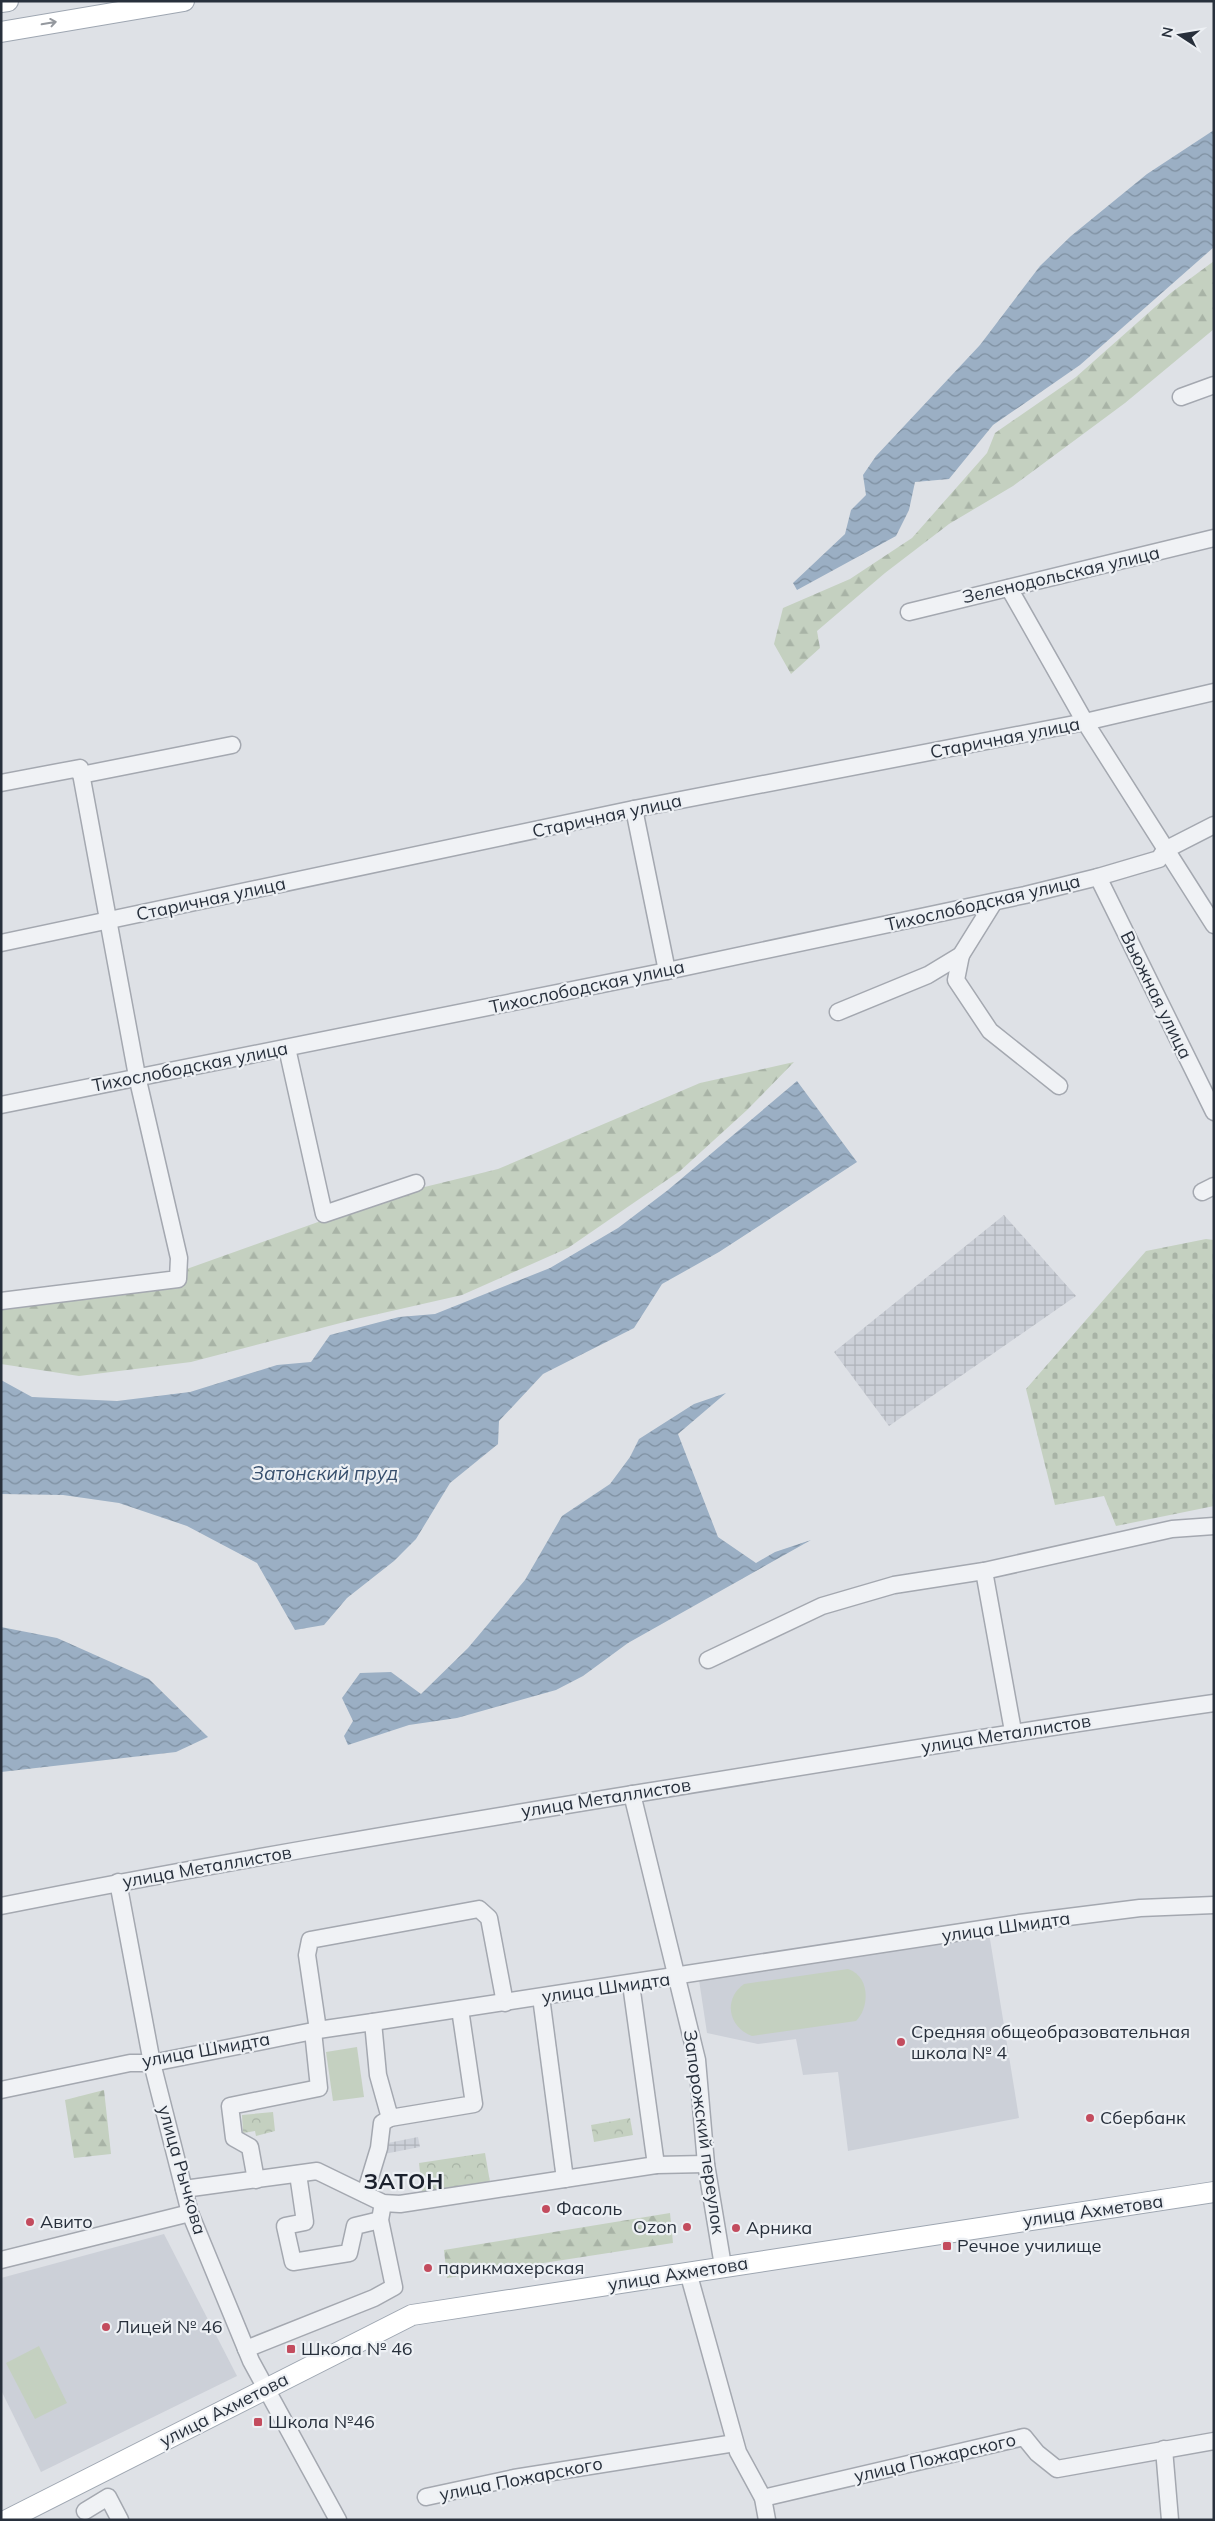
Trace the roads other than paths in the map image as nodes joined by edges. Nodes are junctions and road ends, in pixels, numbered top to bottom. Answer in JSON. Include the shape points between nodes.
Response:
{"nodes":[{"id":1,"x":8,"y":1,"type":"edge"},
{"id":2,"x":184,"y":1,"type":"edge"},
{"id":3,"x":1,"y":2,"type":"edge"},
{"id":4,"x":1,"y":32,"type":"edge"},
{"id":5,"x":1214,"y":385,"type":"edge"},
{"id":6,"x":1181,"y":397,"type":"dead end"},
{"id":7,"x":1214,"y":538,"type":"edge"},
{"id":8,"x":1009,"y":588,"type":"junction"},
{"id":9,"x":909,"y":612,"type":"dead end"},
{"id":10,"x":1214,"y":692,"type":"edge"},
{"id":11,"x":1085,"y":722,"type":"junction"},
{"id":12,"x":232,"y":745,"type":"dead end"},
{"id":13,"x":81,"y":772,"type":"junction"},
{"id":14,"x":1,"y":783,"type":"edge"},
{"id":15,"x":634,"y":809,"type":"junction"},
{"id":16,"x":1214,"y":825,"type":"edge"},
{"id":17,"x":1165,"y":850,"type":"junction"},
{"id":18,"x":1098,"y":877,"type":"junction"},
{"id":19,"x":994,"y":902,"type":"junction"},
{"id":20,"x":108,"y":921,"type":"junction"},
{"id":21,"x":1214,"y":925,"type":"edge"},
{"id":22,"x":1,"y":943,"type":"edge"},
{"id":23,"x":961,"y":955,"type":"junction"},
{"id":24,"x":667,"y":971,"type":"junction"},
{"id":25,"x":838,"y":1012,"type":"dead end"},
{"id":26,"x":287,"y":1048,"type":"junction"},
{"id":27,"x":137,"y":1076,"type":"junction"},
{"id":28,"x":1058,"y":1086,"type":"dead end"},
{"id":29,"x":1,"y":1105,"type":"edge"},
{"id":30,"x":1214,"y":1112,"type":"edge"},
{"id":31,"x":416,"y":1183,"type":"dead end"},
{"id":32,"x":1,"y":1301,"type":"edge"},
{"id":33,"x":1214,"y":1526,"type":"edge"},
{"id":34,"x":984,"y":1571,"type":"junction"},
{"id":35,"x":708,"y":1660,"type":"dead end"},
{"id":36,"x":1214,"y":1703,"type":"edge"},
{"id":37,"x":1014,"y":1731,"type":"junction"},
{"id":38,"x":632,"y":1794,"type":"junction"},
{"id":39,"x":118,"y":1882,"type":"junction"},
{"id":40,"x":1214,"y":1905,"type":"edge"},
{"id":41,"x":1,"y":1906,"type":"edge"},
{"id":42,"x":678,"y":1977,"type":"junction"},
{"id":43,"x":631,"y":1984,"type":"junction"},
{"id":44,"x":541,"y":1997,"type":"junction"},
{"id":45,"x":505,"y":2002,"type":"junction"},
{"id":46,"x":460,"y":2009,"type":"junction"},
{"id":47,"x":373,"y":2022,"type":"junction"},
{"id":48,"x":316,"y":2031,"type":"junction"},
{"id":49,"x":152,"y":2063,"type":"junction"},
{"id":50,"x":1,"y":2090,"type":"edge"},
{"id":51,"x":390,"y":2118,"type":"junction"},
{"id":52,"x":706,"y":2164,"type":"junction"},
{"id":53,"x":656,"y":2165,"type":"junction"},
{"id":54,"x":298,"y":2174,"type":"junction"},
{"id":55,"x":566,"y":2179,"type":"junction"},
{"id":56,"x":256,"y":2180,"type":"junction"},
{"id":57,"x":184,"y":2189,"type":"junction"},
{"id":58,"x":1214,"y":2192,"type":"edge"},
{"id":59,"x":365,"y":2194,"type":"junction"},
{"id":60,"x":383,"y":2203,"type":"junction"},
{"id":61,"x":190,"y":2213,"type":"junction"},
{"id":62,"x":380,"y":2220,"type":"junction"},
{"id":63,"x":1,"y":2260,"type":"edge"},
{"id":64,"x":723,"y":2266,"type":"junction"},
{"id":65,"x":688,"y":2272,"type":"junction"},
{"id":66,"x":246,"y":2349,"type":"junction"},
{"id":67,"x":266,"y":2389,"type":"junction"},
{"id":68,"x":1214,"y":2442,"type":"edge"},
{"id":69,"x":736,"y":2444,"type":"junction"},
{"id":70,"x":1164,"y":2448,"type":"junction"},
{"id":71,"x":426,"y":2497,"type":"dead end"},
{"id":72,"x":763,"y":2498,"type":"junction"},
{"id":73,"x":85,"y":2511,"type":"dead end"},
{"id":74,"x":7,"y":2520,"type":"edge"},
{"id":75,"x":120,"y":2520,"type":"edge"},
{"id":76,"x":338,"y":2520,"type":"edge"},
{"id":77,"x":767,"y":2520,"type":"edge"},
{"id":78,"x":1170,"y":2520,"type":"edge"}],
"edges":[{"from":1,"to":3,"type":"main road"},
{"from":4,"to":2,"type":"main road","one_way":true},
{"from":5,"to":6,"type":"street"},
{"from":7,"to":8,"type":"street","name":"Зеленодольская улица"},
{"from":8,"to":9,"type":"street","name":"Зеленодольская улица"},
{"from":8,"to":11,"type":"street"},
{"from":10,"to":11,"type":"street","name":"Старичная улица"},
{"from":11,"to":15,"type":"street","name":"Старичная улица"},
{"from":11,"to":17,"type":"street"},
{"from":12,"to":13,"type":"street"},
{"from":13,"to":14,"type":"street"},
{"from":13,"to":20,"type":"street"},
{"from":15,"to":20,"type":"street","name":"Старичная улица"},
{"from":15,"to":24,"type":"street"},
{"from":16,"to":17,"type":"street","name":"Тихослободская улица"},
{"from":17,"to":18,"type":"street","name":"Тихослободская улица","via":[[1159,859]]},
{"from":17,"to":21,"type":"street"},
{"from":18,"to":19,"type":"street","name":"Тихослободская улица"},
{"from":18,"to":30,"type":"street","name":"Вьюжная улица"},
{"from":19,"to":23,"type":"street"},
{"from":19,"to":24,"type":"street","name":"Тихослободская улица"},
{"from":20,"to":22,"type":"street","name":"Старичная улица"},
{"from":20,"to":27,"type":"street"},
{"from":23,"to":25,"type":"street","via":[[928,975]]},
{"from":23,"to":28,"type":"street","via":[[956,980],[990,1031]]},
{"from":24,"to":26,"type":"street","name":"Тихослободская улица"},
{"from":26,"to":27,"type":"street","name":"Тихослободская улица"},
{"from":26,"to":31,"type":"street","via":[[324,1214]]},
{"from":27,"to":29,"type":"street","name":"Тихослободская улица"},
{"from":27,"to":32,"type":"street","via":[[179,1258],[178,1279]]},
{"from":33,"to":34,"type":"street","via":[[1172,1529]]},
{"from":34,"to":35,"type":"street","via":[[894,1585],[822,1606]]},
{"from":34,"to":37,"type":"street"},
{"from":36,"to":37,"type":"street","name":"улица Металлистов"},
{"from":37,"to":38,"type":"street","name":"улица Металлистов"},
{"from":38,"to":39,"type":"street","name":"улица Металлистов"},
{"from":38,"to":42,"type":"street","name":"Запорожский переулок"},
{"from":39,"to":41,"type":"street","name":"улица Металлистов"},
{"from":39,"to":49,"type":"street","name":"улица Рычкова"},
{"from":40,"to":42,"type":"street","name":"улица Шмидта","via":[[1140,1908],[1020,1923]]},
{"from":42,"to":43,"type":"street","name":"улица Шмидта"},
{"from":42,"to":52,"type":"street","name":"Запорожский переулок","via":[[697,2060]]},
{"from":43,"to":44,"type":"street","name":"улица Шмидта"},
{"from":43,"to":53,"type":"street"},
{"from":44,"to":45,"type":"street","name":"улица Шмидта"},
{"from":44,"to":55,"type":"street"},
{"from":45,"to":46,"type":"street","name":"улица Шмидта"},
{"from":45,"to":48,"type":"street","via":[[489,1918],[479,1909],[310,1940],[307,1955]]},
{"from":46,"to":47,"type":"street","name":"улица Шмидта"},
{"from":46,"to":51,"type":"street","via":[[474,2104]]},
{"from":47,"to":48,"type":"street","name":"улица Шмидта"},
{"from":47,"to":51,"type":"street","via":[[378,2075]]},
{"from":48,"to":49,"type":"street","name":"улица Шмидта"},
{"from":48,"to":56,"type":"street","via":[[319,2088],[230,2106],[234,2138],[250,2147]]},
{"from":49,"to":50,"type":"street","name":"улица Шмидта","via":[[130,2063]]},
{"from":49,"to":57,"type":"street","name":"улица Рычкова"},
{"from":51,"to":59,"type":"street","via":[[382,2123],[379,2148]]},
{"from":52,"to":53,"type":"street"},
{"from":52,"to":64,"type":"street","name":"Запорожский переулок"},
{"from":53,"to":55,"type":"street"},
{"from":54,"to":56,"type":"street"},
{"from":54,"to":59,"type":"street","via":[[317,2171]]},
{"from":54,"to":62,"type":"street","via":[[305,2222],[285,2226],[292,2262],[349,2253],[355,2226]]},
{"from":55,"to":60,"type":"street","via":[[400,2204]]},
{"from":56,"to":57,"type":"street"},
{"from":57,"to":61,"type":"street","name":"улица Рычкова"},
{"from":58,"to":64,"type":"main road","name":"улица Ахметова"},
{"from":59,"to":60,"type":"street"},
{"from":60,"to":62,"type":"street"},
{"from":61,"to":63,"type":"street"},
{"from":61,"to":66,"type":"street","name":"улица Рычкова"},
{"from":62,"to":66,"type":"street","via":[[394,2287]]},
{"from":64,"to":65,"type":"main road","name":"улица Ахметова"},
{"from":65,"to":67,"type":"main road","name":"улица Ахметова","via":[[412,2315]]},
{"from":65,"to":69,"type":"street"},
{"from":66,"to":67,"type":"street","name":"улица Рычкова"},
{"from":67,"to":74,"type":"main road","name":"улица Ахметова"},
{"from":67,"to":76,"type":"street","name":"улица Рычкова"},
{"from":68,"to":70,"type":"street","name":"улица Пожарского"},
{"from":69,"to":71,"type":"street","name":"улица Пожарского","via":[[514,2478]]},
{"from":69,"to":72,"type":"street"},
{"from":70,"to":72,"type":"street","name":"улица Пожарского","via":[[1058,2469],[1037,2453],[1024,2437]]},
{"from":70,"to":78,"type":"street"},
{"from":72,"to":77,"type":"street"},
{"from":73,"to":75,"type":"street","via":[[108,2497]]}]}
